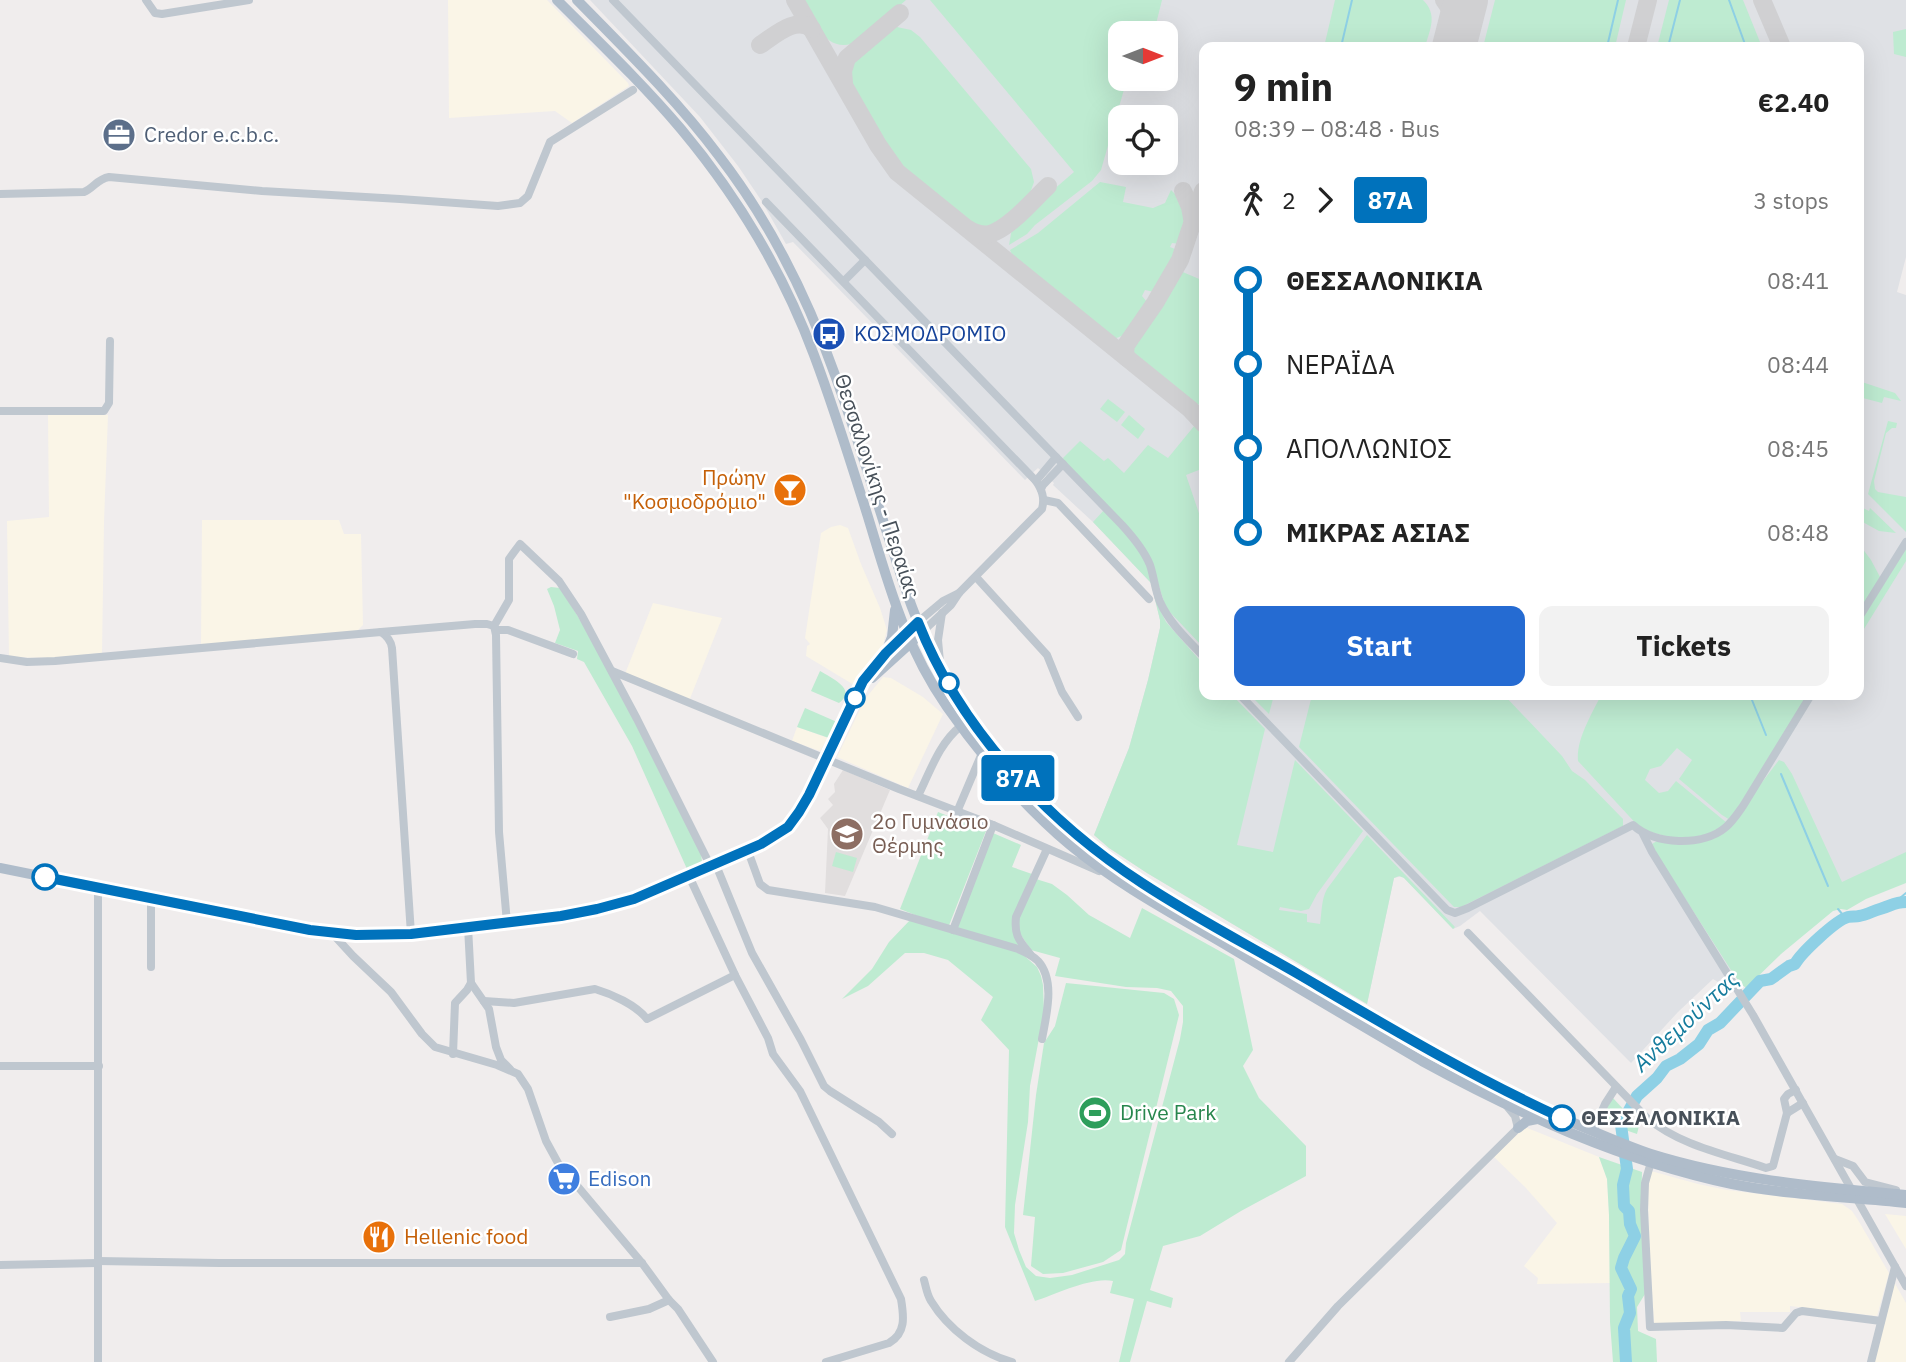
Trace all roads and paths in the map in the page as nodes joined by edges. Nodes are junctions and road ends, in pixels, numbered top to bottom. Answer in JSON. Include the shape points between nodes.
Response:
{"nodes":[{"id":1,"x":146,"y":0,"type":"edge"},
{"id":2,"x":249,"y":0,"type":"edge"},
{"id":3,"x":557,"y":0,"type":"edge"},
{"id":4,"x":577,"y":0,"type":"edge"},
{"id":5,"x":613,"y":0,"type":"edge"},
{"id":6,"x":633,"y":90,"type":"dead end"},
{"id":7,"x":0,"y":194,"type":"edge"},
{"id":8,"x":766,"y":202,"type":"dead end"},
{"id":9,"x":865,"y":260,"type":"junction"},
{"id":10,"x":844,"y":281,"type":"junction"},
{"id":11,"x":110,"y":341,"type":"dead end"},
{"id":12,"x":0,"y":411,"type":"edge"},
{"id":13,"x":1059,"y":461,"type":"junction"},
{"id":14,"x":1036,"y":481,"type":"junction"},
{"id":15,"x":1041,"y":489,"type":"junction"},
{"id":16,"x":1044,"y":500,"type":"junction"},
{"id":17,"x":1906,"y":542,"type":"edge"},
{"id":18,"x":976,"y":577,"type":"junction"},
{"id":19,"x":959,"y":593,"type":"junction"},
{"id":20,"x":1149,"y":599,"type":"dead end"},
{"id":21,"x":895,"y":604,"type":"junction"},
{"id":22,"x":1864,"y":609,"type":"edge"},
{"id":23,"x":942,"y":613,"type":"junction"},
{"id":24,"x":920,"y":627,"type":"junction"},
{"id":25,"x":495,"y":628,"type":"junction"},
{"id":26,"x":387,"y":634,"type":"junction"},
{"id":27,"x":908,"y":639,"type":"junction"},
{"id":28,"x":1199,"y":652,"type":"edge"},
{"id":29,"x":886,"y":653,"type":"junction"},
{"id":30,"x":573,"y":654,"type":"dead end"},
{"id":31,"x":0,"y":658,"type":"edge"},
{"id":32,"x":612,"y":671,"type":"junction"},
{"id":33,"x":946,"y":678,"type":"junction"},
{"id":34,"x":860,"y":689,"type":"junction"},
{"id":35,"x":1245,"y":700,"type":"edge"},
{"id":36,"x":1808,"y":700,"type":"edge"},
{"id":37,"x":1078,"y":717,"type":"dead end"},
{"id":38,"x":961,"y":726,"type":"junction"},
{"id":39,"x":982,"y":753,"type":"junction"},
{"id":40,"x":826,"y":760,"type":"junction"},
{"id":41,"x":918,"y":796,"type":"junction"},
{"id":42,"x":957,"y":812,"type":"junction"},
{"id":43,"x":993,"y":825,"type":"junction"},
{"id":44,"x":1643,"y":834,"type":"junction"},
{"id":45,"x":1047,"y":849,"type":"junction"},
{"id":46,"x":750,"y":850,"type":"junction"},
{"id":47,"x":711,"y":867,"type":"junction"},
{"id":48,"x":0,"y":868,"type":"edge"},
{"id":49,"x":691,"y":875,"type":"junction"},
{"id":50,"x":1114,"y":877,"type":"junction"},
{"id":51,"x":99,"y":887,"type":"junction"},
{"id":52,"x":152,"y":898,"type":"junction"},
{"id":53,"x":507,"y":923,"type":"junction"},
{"id":54,"x":468,"y":927,"type":"junction"},
{"id":55,"x":953,"y":930,"type":"junction"},
{"id":56,"x":331,"y":932,"type":"junction"},
{"id":57,"x":1468,"y":933,"type":"dead end"},
{"id":58,"x":411,"y":934,"type":"junction"},
{"id":59,"x":1032,"y":956,"type":"junction"},
{"id":60,"x":150,"y":967,"type":"dead end"},
{"id":61,"x":734,"y":975,"type":"junction"},
{"id":62,"x":471,"y":983,"type":"junction"},
{"id":63,"x":484,"y":1001,"type":"junction"},
{"id":64,"x":1042,"y":1039,"type":"dead end"},
{"id":65,"x":453,"y":1054,"type":"junction"},
{"id":66,"x":0,"y":1066,"type":"edge"},
{"id":67,"x":99,"y":1066,"type":"junction"},
{"id":68,"x":518,"y":1074,"type":"junction"},
{"id":69,"x":1616,"y":1087,"type":"junction"},
{"id":70,"x":1796,"y":1090,"type":"junction"},
{"id":71,"x":1504,"y":1103,"type":"junction"},
{"id":72,"x":1803,"y":1103,"type":"junction"},
{"id":73,"x":1787,"y":1113,"type":"junction"},
{"id":74,"x":1538,"y":1119,"type":"junction"},
{"id":75,"x":1518,"y":1128,"type":"junction"},
{"id":76,"x":1593,"y":1131,"type":"junction"},
{"id":77,"x":892,"y":1134,"type":"dead end"},
{"id":78,"x":1604,"y":1141,"type":"junction"},
{"id":79,"x":1639,"y":1154,"type":"junction"},
{"id":80,"x":1835,"y":1159,"type":"junction"},
{"id":81,"x":1651,"y":1162,"type":"junction"},
{"id":82,"x":1906,"y":1193,"type":"edge"},
{"id":83,"x":1854,"y":1194,"type":"junction"},
{"id":84,"x":1906,"y":1203,"type":"edge"},
{"id":85,"x":98,"y":1262,"type":"junction"},
{"id":86,"x":642,"y":1263,"type":"junction"},
{"id":87,"x":0,"y":1265,"type":"edge"},
{"id":88,"x":1895,"y":1267,"type":"junction"},
{"id":89,"x":924,"y":1280,"type":"dead end"},
{"id":90,"x":1906,"y":1286,"type":"edge"},
{"id":91,"x":669,"y":1300,"type":"junction"},
{"id":92,"x":610,"y":1317,"type":"dead end"},
{"id":93,"x":1881,"y":1321,"type":"junction"},
{"id":94,"x":98,"y":1362,"type":"edge"},
{"id":95,"x":713,"y":1362,"type":"edge"},
{"id":96,"x":826,"y":1362,"type":"edge"},
{"id":97,"x":1012,"y":1362,"type":"edge"},
{"id":98,"x":1289,"y":1362,"type":"edge"},
{"id":99,"x":1871,"y":1362,"type":"edge"}],
"edges":[{"from":1,"to":2,"type":"street","via":[[155,13],[162,14]]},
{"from":3,"to":21,"type":"main road","name":"Θεσσαλονίκης - Περαίας","via":[[681,129],[766,251],[821,373]]},
{"from":4,"to":24,"type":"main road","name":"Θεσσαλονίκης - Περαίας","via":[[694,125],[778,245],[835,374]]},
{"from":5,"to":9,"type":"street"},
{"from":6,"to":7,"type":"street","via":[[550,142],[528,196],[511,205],[109,177],[84,192]]},
{"from":8,"to":10,"type":"street"},
{"from":9,"to":10,"type":"street"},
{"from":9,"to":13,"type":"street"},
{"from":10,"to":14,"type":"street"},
{"from":11,"to":12,"type":"street","via":[[109,403],[104,411]]},
{"from":13,"to":14,"type":"street"},
{"from":13,"to":15,"type":"street"},
{"from":13,"to":28,"type":"street","via":[[1138,544],[1166,612]]},
{"from":14,"to":15,"type":"street"},
{"from":15,"to":16,"type":"street"},
{"from":16,"to":18,"type":"street","via":[[1042,509]]},
{"from":16,"to":20,"type":"street","via":[[1058,503]]},
{"from":17,"to":22,"type":"street"},
{"from":18,"to":19,"type":"street"},
{"from":18,"to":37,"type":"street","via":[[1046,655]]},
{"from":19,"to":23,"type":"street"},
{"from":19,"to":24,"type":"street","via":[[943,601]]},
{"from":21,"to":27,"type":"main road","name":"Θεσσαλονίκης - Περαίας"},
{"from":21,"to":29,"type":"main road"},
{"from":23,"to":24,"type":"street"},
{"from":23,"to":33,"type":"street","via":[[938,640]]},
{"from":24,"to":27,"type":"main road"},
{"from":24,"to":33,"type":"main road","name":"Θεσσαλονίκης - Περαίας"},
{"from":25,"to":26,"type":"street","via":[[480,623]]},
{"from":25,"to":30,"type":"street"},
{"from":25,"to":32,"type":"street","via":[[509,600],[509,559],[520,544],[568,593]]},
{"from":25,"to":53,"type":"street","via":[[499,832]]},
{"from":26,"to":31,"type":"street","via":[[55,661]]},
{"from":26,"to":58,"type":"street","via":[[392,648]]},
{"from":27,"to":29,"type":"main road"},
{"from":27,"to":34,"type":"main road"},
{"from":27,"to":38,"type":"main road","name":"Θεσσαλονίκης - Περαίας"},
{"from":29,"to":34,"type":"main road"},
{"from":32,"to":40,"type":"street"},
{"from":32,"to":47,"type":"street"},
{"from":33,"to":76,"type":"main road","name":"Θεσσαλονίκης - Περαίας","via":[[999,757],[1035,797],[1129,874],[1435,1055]]},
{"from":34,"to":40,"type":"main road"},
{"from":35,"to":44,"type":"street","via":[[1450,912],[1460,912],[1633,825]]},
{"from":36,"to":44,"type":"street","via":[[1726,828],[1692,840]]},
{"from":38,"to":39,"type":"main road","name":"Θεσσαλονίκης - Περαίας"},
{"from":38,"to":41,"type":"street","via":[[944,743]]},
{"from":39,"to":42,"type":"street"},
{"from":39,"to":50,"type":"main road","name":"Θεσσαλονίκης - Περαίας","via":[[1050,826]]},
{"from":40,"to":41,"type":"street"},
{"from":40,"to":46,"type":"main road","via":[[793,821]]},
{"from":41,"to":42,"type":"street"},
{"from":42,"to":43,"type":"street"},
{"from":43,"to":45,"type":"street"},
{"from":43,"to":55,"type":"street"},
{"from":44,"to":70,"type":"street"},
{"from":45,"to":50,"type":"street"},
{"from":45,"to":59,"type":"street","via":[[1016,918],[1015,929]]},
{"from":46,"to":47,"type":"main road"},
{"from":46,"to":55,"type":"street","via":[[765,889],[894,911]]},
{"from":47,"to":49,"type":"main road"},
{"from":47,"to":77,"type":"street","via":[[824,1086]]},
{"from":48,"to":51,"type":"main road"},
{"from":49,"to":53,"type":"main road","via":[[615,904]]},
{"from":49,"to":61,"type":"street"},
{"from":50,"to":71,"type":"main road","name":"Θεσσαλονίκης - Περαίας","via":[[1399,1047]]},
{"from":51,"to":52,"type":"main road"},
{"from":51,"to":67,"type":"street"},
{"from":52,"to":56,"type":"main road"},
{"from":52,"to":60,"type":"street"},
{"from":53,"to":54,"type":"main road"},
{"from":54,"to":58,"type":"main road"},
{"from":54,"to":62,"type":"street"},
{"from":55,"to":59,"type":"street"},
{"from":56,"to":58,"type":"main road"},
{"from":56,"to":65,"type":"street","via":[[391,992],[429,1041]]},
{"from":57,"to":69,"type":"street"},
{"from":59,"to":64,"type":"street","via":[[1042,967],[1048,987]]},
{"from":61,"to":63,"type":"street","via":[[647,1019],[595,989],[514,1003]]},
{"from":61,"to":96,"type":"street","via":[[773,1054],[800,1091],[901,1299],[904,1325],[895,1339]]},
{"from":62,"to":63,"type":"street"},
{"from":62,"to":65,"type":"street","via":[[455,1003]]},
{"from":63,"to":68,"type":"street","via":[[499,1055]]},
{"from":65,"to":68,"type":"street"},
{"from":66,"to":67,"type":"street"},
{"from":67,"to":85,"type":"street"},
{"from":68,"to":86,"type":"street","via":[[558,1163]]},
{"from":69,"to":73,"type":"street","via":[[1647,1118],[1679,1139],[1766,1168],[1773,1166]]},
{"from":69,"to":76,"type":"street"},
{"from":70,"to":72,"type":"street"},
{"from":70,"to":73,"type":"street","via":[[1784,1099]]},
{"from":71,"to":74,"type":"main road","name":"Θεσσαλονίκης - Περαίας"},
{"from":71,"to":75,"type":"street"},
{"from":72,"to":73,"type":"street"},
{"from":72,"to":80,"type":"street"},
{"from":74,"to":75,"type":"main road"},
{"from":74,"to":78,"type":"main road","name":"Θεσσαλονίκης - Περαίας"},
{"from":75,"to":98,"type":"street","via":[[1338,1306]]},
{"from":76,"to":78,"type":"main road","name":"Θεσσαλονίκης - Περαίας"},
{"from":78,"to":79,"type":"main road","name":"Θεσσαλονίκης - Περαίας"},
{"from":79,"to":81,"type":"main road","name":"Θεσσαλονίκης - Περαίας"},
{"from":79,"to":83,"type":"main road","name":"Θεσσαλονίκης - Περαίας"},
{"from":80,"to":82,"type":"street","via":[[1853,1166],[1865,1182]]},
{"from":80,"to":83,"type":"street"},
{"from":81,"to":83,"type":"main road","name":"Θεσσαλονίκης - Περαίας","via":[[1734,1184]]},
{"from":81,"to":93,"type":"street","via":[[1644,1210],[1650,1327],[1783,1328],[1802,1311]]},
{"from":82,"to":83,"type":"main road","name":"Θεσσαλονίκης - Περαίας"},
{"from":83,"to":84,"type":"main road","name":"Θεσσαλονίκης - Περαίας"},
{"from":83,"to":88,"type":"street"},
{"from":85,"to":86,"type":"street"},
{"from":85,"to":87,"type":"street"},
{"from":85,"to":94,"type":"street"},
{"from":86,"to":91,"type":"street"},
{"from":88,"to":90,"type":"street"},
{"from":88,"to":93,"type":"street"},
{"from":89,"to":97,"type":"street","via":[[929,1298],[958,1332],[979,1348]]},
{"from":91,"to":92,"type":"street"},
{"from":91,"to":95,"type":"street"},
{"from":93,"to":99,"type":"street"}]}
